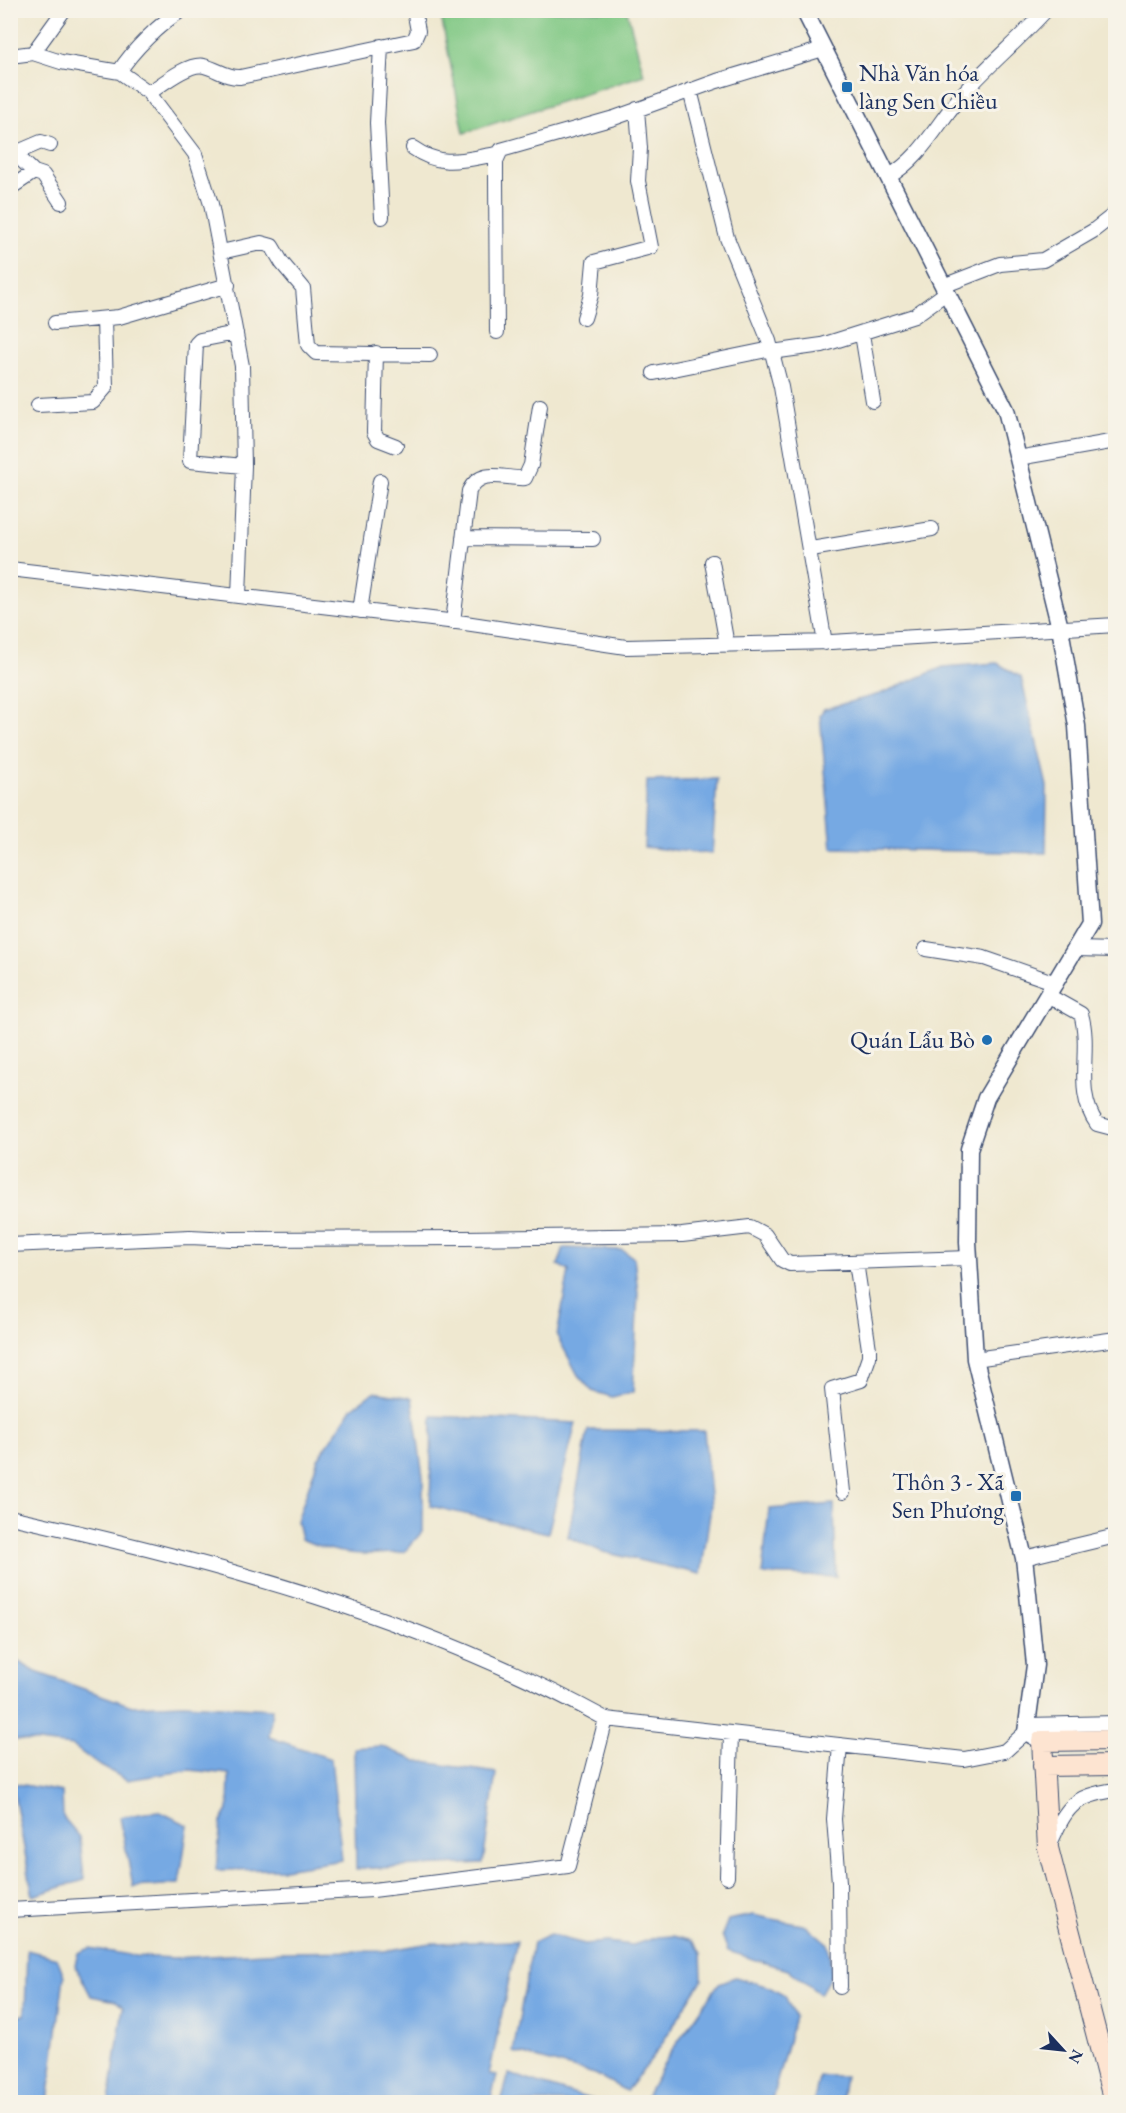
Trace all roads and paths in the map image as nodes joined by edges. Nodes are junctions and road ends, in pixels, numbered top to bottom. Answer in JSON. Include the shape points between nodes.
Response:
{"nodes":[{"id":1,"x":64,"y":10,"type":"edge"},
{"id":2,"x":182,"y":10,"type":"edge"},
{"id":3,"x":414,"y":10,"type":"edge"},
{"id":4,"x":804,"y":10,"type":"edge"},
{"id":5,"x":1046,"y":10,"type":"edge"},
{"id":6,"x":381,"y":46,"type":"junction"},
{"id":7,"x":823,"y":49,"type":"junction"},
{"id":8,"x":33,"y":53,"type":"junction"},
{"id":9,"x":10,"y":56,"type":"edge"},
{"id":10,"x":119,"y":72,"type":"junction"},
{"id":11,"x":690,"y":90,"type":"junction"},
{"id":12,"x":148,"y":93,"type":"junction"},
{"id":13,"x":637,"y":108,"type":"junction"},
{"id":14,"x":50,"y":145,"type":"dead end"},
{"id":15,"x":413,"y":148,"type":"dead end"},
{"id":16,"x":12,"y":152,"type":"edge"},
{"id":17,"x":498,"y":154,"type":"junction"},
{"id":18,"x":34,"y":172,"type":"junction"},
{"id":19,"x":888,"y":177,"type":"junction"},
{"id":20,"x":10,"y":188,"type":"edge"},
{"id":21,"x":61,"y":202,"type":"dead end"},
{"id":22,"x":1116,"y":213,"type":"edge"},
{"id":23,"x":382,"y":217,"type":"dead end"},
{"id":24,"x":221,"y":252,"type":"junction"},
{"id":25,"x":228,"y":285,"type":"junction"},
{"id":26,"x":945,"y":290,"type":"junction"},
{"id":27,"x":584,"y":318,"type":"dead end"},
{"id":28,"x":104,"y":320,"type":"junction"},
{"id":29,"x":56,"y":323,"type":"dead end"},
{"id":30,"x":497,"y":332,"type":"dead end"},
{"id":31,"x":236,"y":333,"type":"junction"},
{"id":32,"x":862,"y":334,"type":"junction"},
{"id":33,"x":772,"y":350,"type":"junction"},
{"id":34,"x":376,"y":353,"type":"junction"},
{"id":35,"x":430,"y":355,"type":"dead end"},
{"id":36,"x":654,"y":373,"type":"dead end"},
{"id":37,"x":873,"y":401,"type":"dead end"},
{"id":38,"x":38,"y":405,"type":"dead end"},
{"id":39,"x":540,"y":406,"type":"dead end"},
{"id":40,"x":1116,"y":441,"type":"edge"},
{"id":41,"x":396,"y":446,"type":"dead end"},
{"id":42,"x":1018,"y":458,"type":"junction"},
{"id":43,"x":244,"y":466,"type":"junction"},
{"id":44,"x":380,"y":481,"type":"dead end"},
{"id":45,"x":932,"y":529,"type":"dead end"},
{"id":46,"x":463,"y":538,"type":"junction"},
{"id":47,"x":593,"y":539,"type":"dead end"},
{"id":48,"x":811,"y":549,"type":"junction"},
{"id":49,"x":712,"y":562,"type":"dead end"},
{"id":50,"x":10,"y":569,"type":"edge"},
{"id":51,"x":239,"y":596,"type":"junction"},
{"id":52,"x":360,"y":611,"type":"junction"},
{"id":53,"x":453,"y":622,"type":"junction"},
{"id":54,"x":1116,"y":625,"type":"edge"},
{"id":55,"x":1060,"y":628,"type":"junction"},
{"id":56,"x":825,"y":642,"type":"junction"},
{"id":57,"x":727,"y":645,"type":"junction"},
{"id":58,"x":926,"y":948,"type":"dead end"},
{"id":59,"x":1076,"y":949,"type":"junction"},
{"id":60,"x":1116,"y":950,"type":"edge"},
{"id":61,"x":1053,"y":989,"type":"junction"},
{"id":62,"x":1116,"y":1129,"type":"edge"},
{"id":63,"x":10,"y":1245,"type":"edge"},
{"id":64,"x":969,"y":1258,"type":"junction"},
{"id":65,"x":856,"y":1262,"type":"junction"},
{"id":66,"x":1116,"y":1339,"type":"edge"},
{"id":67,"x":975,"y":1359,"type":"junction"},
{"id":68,"x":843,"y":1492,"type":"dead end"},
{"id":69,"x":10,"y":1517,"type":"edge"},
{"id":70,"x":1116,"y":1536,"type":"edge"},
{"id":71,"x":1024,"y":1558,"type":"junction"},
{"id":72,"x":606,"y":1719,"type":"junction"},
{"id":73,"x":1116,"y":1723,"type":"edge"},
{"id":74,"x":731,"y":1732,"type":"junction"},
{"id":75,"x":1032,"y":1733,"type":"junction"},
{"id":76,"x":1116,"y":1740,"type":"edge"},
{"id":77,"x":840,"y":1745,"type":"junction"},
{"id":78,"x":1116,"y":1765,"type":"edge"},
{"id":79,"x":1043,"y":1766,"type":"junction"},
{"id":80,"x":1116,"y":1790,"type":"edge"},
{"id":81,"x":1048,"y":1848,"type":"junction"},
{"id":82,"x":727,"y":1877,"type":"dead end"},
{"id":83,"x":10,"y":1910,"type":"edge"},
{"id":84,"x":840,"y":1987,"type":"dead end"},
{"id":85,"x":1114,"y":2103,"type":"edge"}],
"edges":[{"from":1,"to":8,"type":"street"},
{"from":2,"to":10,"type":"street","via":[[135,51]]},
{"from":3,"to":6,"type":"street","via":[[417,37]]},
{"from":4,"to":7,"type":"street"},
{"from":5,"to":19,"type":"street","via":[[961,96],[927,144],[906,166]]},
{"from":6,"to":12,"type":"street","via":[[233,78],[203,65],[196,66]]},
{"from":6,"to":23,"type":"street","via":[[377,123]]},
{"from":7,"to":11,"type":"street"},
{"from":7,"to":19,"type":"street"},
{"from":8,"to":9,"type":"street"},
{"from":8,"to":10,"type":"street"},
{"from":10,"to":12,"type":"street"},
{"from":11,"to":13,"type":"street"},
{"from":11,"to":33,"type":"street","via":[[727,238]]},
{"from":12,"to":24,"type":"street","via":[[195,154]]},
{"from":13,"to":17,"type":"street"},
{"from":13,"to":27,"type":"street","via":[[638,181],[651,247],[594,262]]},
{"from":14,"to":16,"type":"street","via":[[36,142]]},
{"from":15,"to":17,"type":"street","via":[[428,159],[446,162]]},
{"from":16,"to":18,"type":"street"},
{"from":17,"to":30,"type":"street"},
{"from":18,"to":20,"type":"street"},
{"from":18,"to":21,"type":"street","via":[[43,175]]},
{"from":19,"to":26,"type":"street"},
{"from":22,"to":26,"type":"street","via":[[1043,260],[1000,264]]},
{"from":24,"to":25,"type":"street"},
{"from":24,"to":34,"type":"street","via":[[261,243],[272,246],[303,288],[306,336],[312,351]]},
{"from":25,"to":28,"type":"street"},
{"from":25,"to":31,"type":"street"},
{"from":26,"to":32,"type":"street","via":[[914,316]]},
{"from":26,"to":42,"type":"street","via":[[1006,410]]},
{"from":28,"to":29,"type":"street"},
{"from":28,"to":38,"type":"street","via":[[106,387],[102,394],[93,402]]},
{"from":31,"to":43,"type":"street","via":[[242,366]]},
{"from":31,"to":43,"type":"street","via":[[196,344],[190,461]]},
{"from":32,"to":33,"type":"street","via":[[822,345]]},
{"from":32,"to":37,"type":"street"},
{"from":33,"to":36,"type":"street"},
{"from":33,"to":48,"type":"street"},
{"from":34,"to":35,"type":"street"},
{"from":34,"to":41,"type":"street","via":[[374,432],[378,439]]},
{"from":39,"to":46,"type":"street","via":[[528,474],[522,479],[500,474],[472,484]]},
{"from":40,"to":42,"type":"street"},
{"from":42,"to":55,"type":"street"},
{"from":43,"to":51,"type":"street"},
{"from":44,"to":52,"type":"street"},
{"from":45,"to":48,"type":"street"},
{"from":46,"to":47,"type":"street"},
{"from":46,"to":53,"type":"street"},
{"from":48,"to":56,"type":"street"},
{"from":49,"to":57,"type":"street"},
{"from":50,"to":51,"type":"street"},
{"from":51,"to":52,"type":"street"},
{"from":52,"to":53,"type":"street"},
{"from":53,"to":57,"type":"street","via":[[626,647]]},
{"from":54,"to":55,"type":"street"},
{"from":55,"to":56,"type":"street"},
{"from":55,"to":59,"type":"street","via":[[1077,726],[1090,924]]},
{"from":56,"to":57,"type":"street"},
{"from":58,"to":61,"type":"street","via":[[984,958]]},
{"from":59,"to":60,"type":"street"},
{"from":59,"to":61,"type":"street"},
{"from":61,"to":62,"type":"street","via":[[1081,1014],[1083,1095],[1090,1114],[1097,1124]]},
{"from":61,"to":64,"type":"street","via":[[986,1098],[969,1149]]},
{"from":63,"to":65,"type":"street","via":[[190,1237],[682,1234],[750,1227],[765,1235],[784,1262]]},
{"from":64,"to":65,"type":"street"},
{"from":64,"to":67,"type":"street"},
{"from":65,"to":68,"type":"street","via":[[869,1357],[861,1380],[832,1389]]},
{"from":66,"to":67,"type":"street"},
{"from":67,"to":71,"type":"street"},
{"from":69,"to":72,"type":"street","via":[[242,1573],[382,1617],[544,1685]]},
{"from":70,"to":71,"type":"street"},
{"from":71,"to":75,"type":"street","via":[[1035,1665]]},
{"from":72,"to":74,"type":"street"},
{"from":72,"to":83,"type":"street","via":[[568,1866],[373,1890]]},
{"from":73,"to":75,"type":"street"},
{"from":74,"to":77,"type":"street"},
{"from":74,"to":82,"type":"street"},
{"from":75,"to":76,"type":"main road"},
{"from":75,"to":77,"type":"street","via":[[1005,1751],[964,1759]]},
{"from":75,"to":79,"type":"main road"},
{"from":77,"to":84,"type":"street","via":[[834,1819]]},
{"from":78,"to":79,"type":"main road"},
{"from":79,"to":81,"type":"main road"},
{"from":80,"to":81,"type":"street","via":[[1077,1799],[1064,1815]]},
{"from":81,"to":85,"type":"main road"}]}
